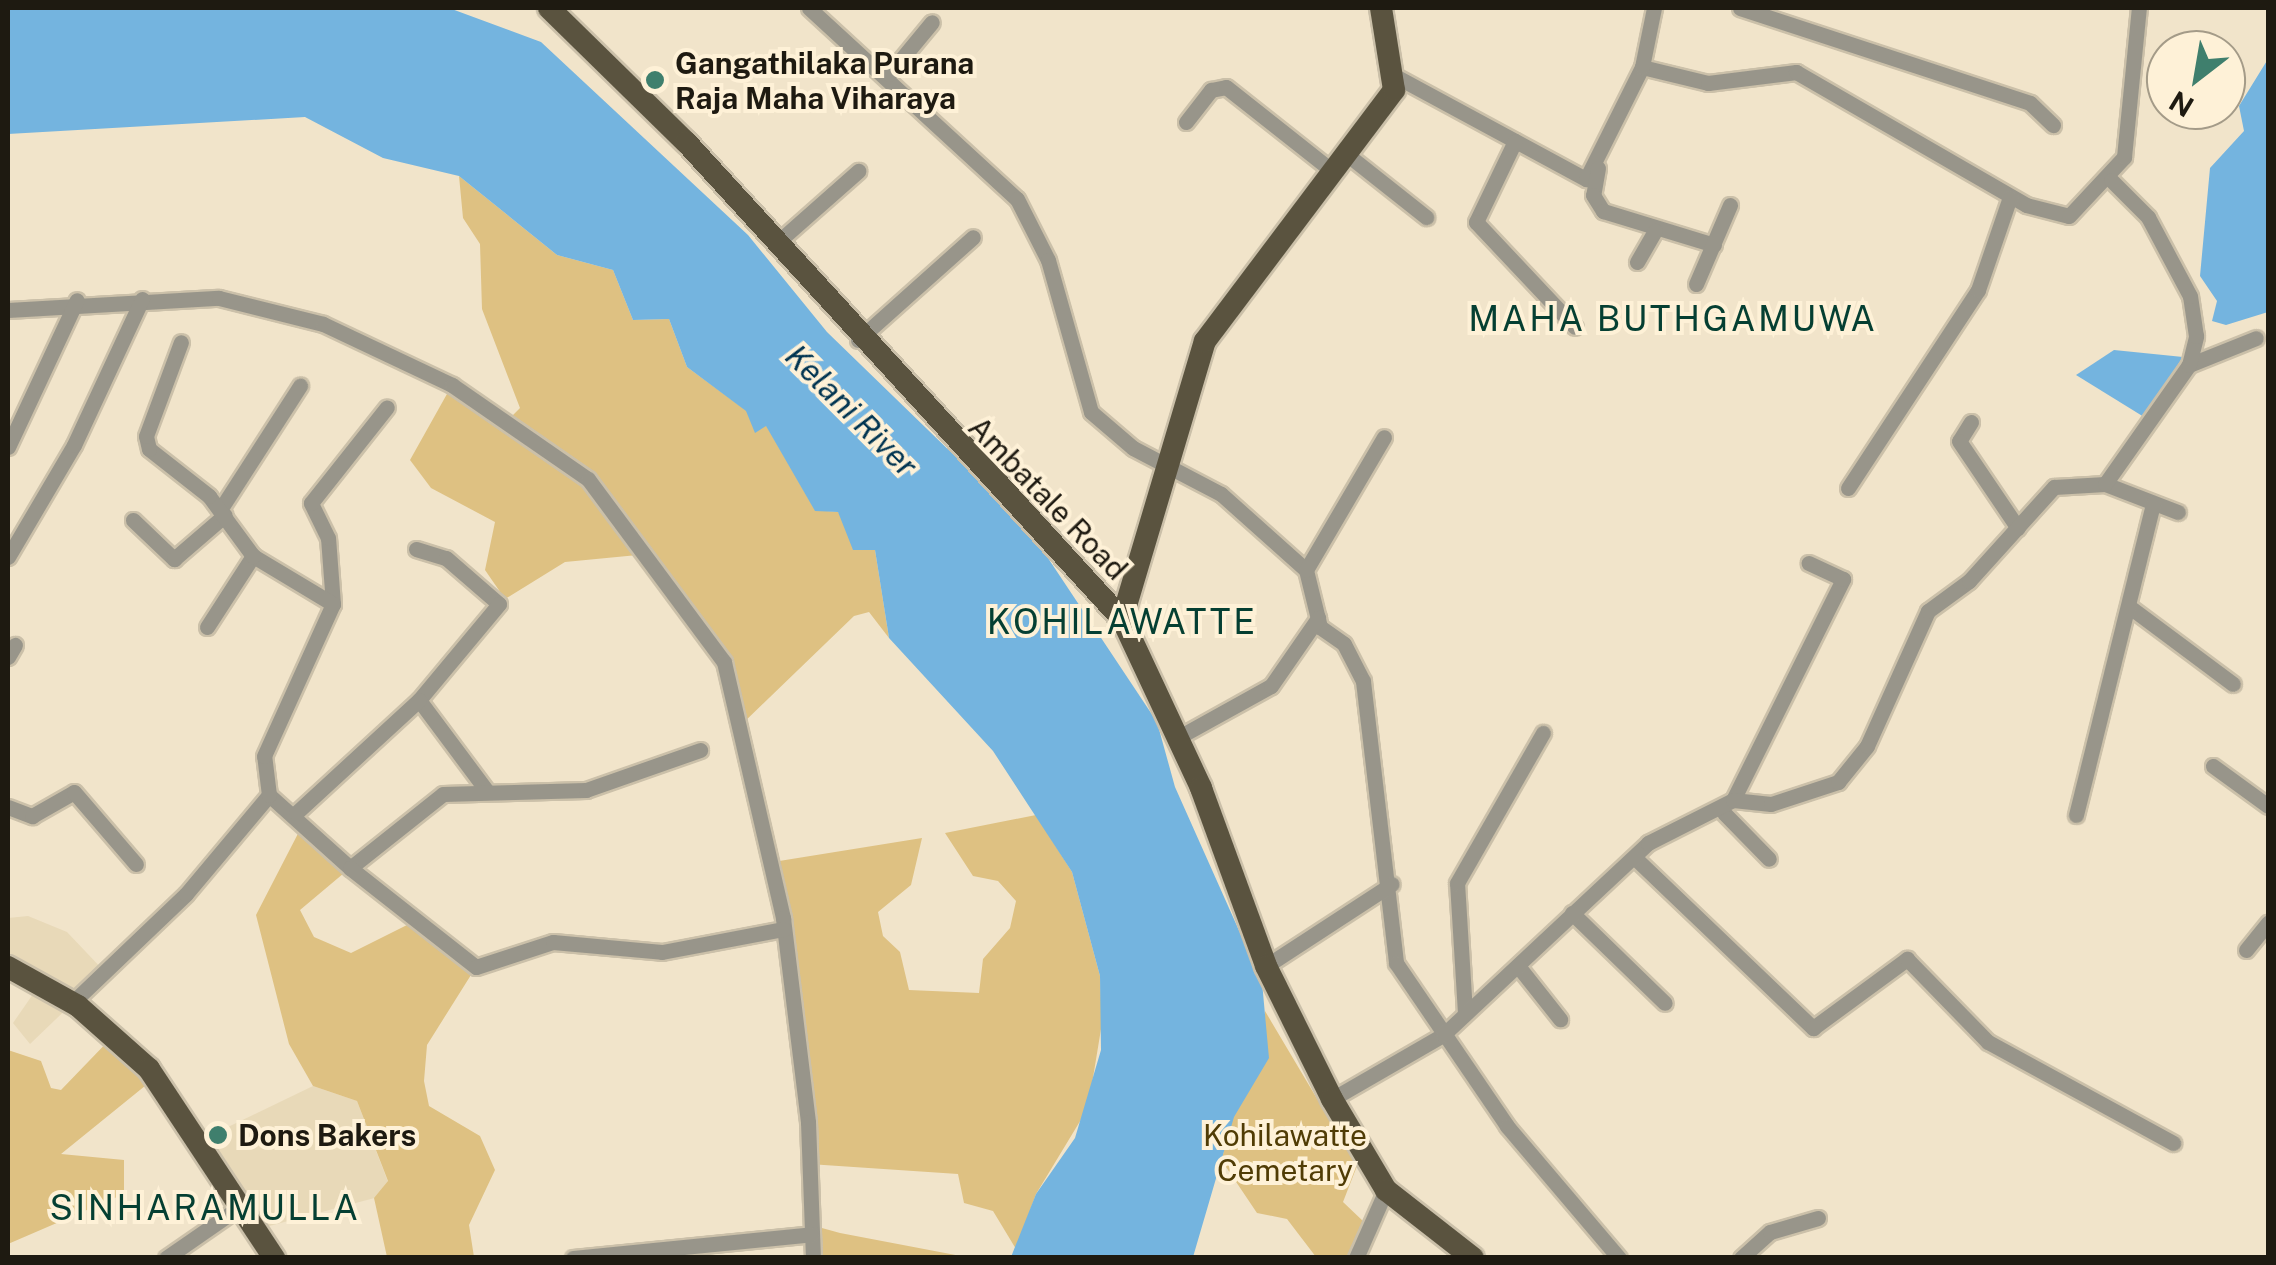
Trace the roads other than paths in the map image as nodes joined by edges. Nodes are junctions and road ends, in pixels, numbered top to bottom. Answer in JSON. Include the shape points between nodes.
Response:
{"nodes":[{"id":1,"x":809,"y":8,"type":"edge"},
{"id":2,"x":1381,"y":8,"type":"edge"},
{"id":3,"x":1654,"y":8,"type":"edge"},
{"id":4,"x":1740,"y":8,"type":"edge"},
{"id":5,"x":2139,"y":8,"type":"edge"},
{"id":6,"x":554,"y":9,"type":"edge"},
{"id":7,"x":932,"y":22,"type":"dead end"},
{"id":8,"x":1642,"y":67,"type":"junction"},
{"id":9,"x":888,"y":74,"type":"junction"},
{"id":10,"x":1397,"y":77,"type":"junction"},
{"id":11,"x":1186,"y":122,"type":"dead end"},
{"id":12,"x":2053,"y":125,"type":"dead end"},
{"id":13,"x":1515,"y":141,"type":"junction"},
{"id":14,"x":1337,"y":161,"type":"junction"},
{"id":15,"x":1598,"y":168,"type":"junction"},
{"id":16,"x":858,"y":171,"type":"dead end"},
{"id":17,"x":2111,"y":180,"type":"junction"},
{"id":18,"x":2010,"y":197,"type":"junction"},
{"id":19,"x":1730,"y":205,"type":"dead end"},
{"id":20,"x":1426,"y":218,"type":"dead end"},
{"id":21,"x":1655,"y":231,"type":"junction"},
{"id":22,"x":973,"y":237,"type":"dead end"},
{"id":23,"x":778,"y":241,"type":"junction"},
{"id":24,"x":1714,"y":245,"type":"junction"},
{"id":25,"x":1637,"y":262,"type":"dead end"},
{"id":26,"x":1696,"y":284,"type":"dead end"},
{"id":27,"x":142,"y":299,"type":"junction"},
{"id":28,"x":76,"y":300,"type":"junction"},
{"id":29,"x":8,"y":310,"type":"edge"},
{"id":30,"x":1575,"y":327,"type":"dead end"},
{"id":31,"x":2256,"y":338,"type":"dead end"},
{"id":32,"x":858,"y":340,"type":"junction"},
{"id":33,"x":181,"y":342,"type":"dead end"},
{"id":34,"x":2189,"y":365,"type":"junction"},
{"id":35,"x":300,"y":386,"type":"dead end"},
{"id":36,"x":388,"y":406,"type":"dead end"},
{"id":37,"x":1970,"y":422,"type":"dead end"},
{"id":38,"x":1384,"y":437,"type":"dead end"},
{"id":39,"x":8,"y":447,"type":"edge"},
{"id":40,"x":1170,"y":465,"type":"junction"},
{"id":41,"x":2105,"y":484,"type":"junction"},
{"id":42,"x":1848,"y":488,"type":"dead end"},
{"id":43,"x":2153,"y":502,"type":"junction"},
{"id":44,"x":223,"y":512,"type":"junction"},
{"id":45,"x":2178,"y":512,"type":"dead end"},
{"id":46,"x":133,"y":520,"type":"dead end"},
{"id":47,"x":2018,"y":528,"type":"junction"},
{"id":48,"x":416,"y":550,"type":"dead end"},
{"id":49,"x":253,"y":556,"type":"junction"},
{"id":50,"x":8,"y":557,"type":"edge"},
{"id":51,"x":1809,"y":563,"type":"dead end"},
{"id":52,"x":1306,"y":570,"type":"junction"},
{"id":53,"x":332,"y":604,"type":"junction"},
{"id":54,"x":2130,"y":608,"type":"junction"},
{"id":55,"x":1318,"y":618,"type":"junction"},
{"id":56,"x":1122,"y":619,"type":"junction"},
{"id":57,"x":207,"y":627,"type":"dead end"},
{"id":58,"x":2233,"y":684,"type":"dead end"},
{"id":59,"x":418,"y":700,"type":"junction"},
{"id":60,"x":1542,"y":732,"type":"dead end"},
{"id":61,"x":1176,"y":738,"type":"junction"},
{"id":62,"x":700,"y":750,"type":"dead end"},
{"id":63,"x":2214,"y":766,"type":"dead end"},
{"id":64,"x":486,"y":790,"type":"junction"},
{"id":65,"x":268,"y":794,"type":"junction"},
{"id":66,"x":1729,"y":806,"type":"junction"},
{"id":67,"x":2268,"y":806,"type":"edge"},
{"id":68,"x":8,"y":807,"type":"edge"},
{"id":69,"x":296,"y":813,"type":"junction"},
{"id":70,"x":2076,"y":815,"type":"dead end"},
{"id":71,"x":1634,"y":857,"type":"junction"},
{"id":72,"x":1768,"y":859,"type":"dead end"},
{"id":73,"x":136,"y":864,"type":"dead end"},
{"id":74,"x":350,"y":868,"type":"junction"},
{"id":75,"x":1392,"y":884,"type":"junction"},
{"id":76,"x":1572,"y":913,"type":"junction"},
{"id":77,"x":2268,"y":923,"type":"edge"},
{"id":78,"x":784,"y":929,"type":"junction"},
{"id":79,"x":2246,"y":950,"type":"dead end"},
{"id":80,"x":1266,"y":966,"type":"junction"},
{"id":81,"x":1518,"y":966,"type":"junction"},
{"id":82,"x":8,"y":967,"type":"edge"},
{"id":83,"x":73,"y":1002,"type":"junction"},
{"id":84,"x":1664,"y":1002,"type":"dead end"},
{"id":85,"x":1464,"y":1013,"type":"junction"},
{"id":86,"x":1560,"y":1020,"type":"dead end"},
{"id":87,"x":1443,"y":1035,"type":"junction"},
{"id":88,"x":1332,"y":1099,"type":"junction"},
{"id":89,"x":2173,"y":1143,"type":"dead end"},
{"id":90,"x":1386,"y":1190,"type":"junction"},
{"id":91,"x":244,"y":1204,"type":"junction"},
{"id":92,"x":1818,"y":1218,"type":"dead end"},
{"id":93,"x":812,"y":1234,"type":"junction"},
{"id":94,"x":166,"y":1258,"type":"edge"},
{"id":95,"x":274,"y":1258,"type":"edge"},
{"id":96,"x":573,"y":1258,"type":"edge"},
{"id":97,"x":812,"y":1258,"type":"edge"},
{"id":98,"x":1356,"y":1258,"type":"edge"},
{"id":99,"x":1474,"y":1258,"type":"edge"},
{"id":100,"x":1619,"y":1258,"type":"edge"},
{"id":101,"x":1741,"y":1258,"type":"edge"}],
"edges":[{"from":1,"to":9,"type":"street"},
{"from":2,"to":10,"type":"main road"},
{"from":3,"to":8,"type":"street"},
{"from":4,"to":12,"type":"street","via":[[2030,102]]},
{"from":5,"to":17,"type":"street","via":[[2126,149]]},
{"from":6,"to":23,"type":"main road","name":"Ambatale Road"},
{"from":7,"to":9,"type":"street"},
{"from":8,"to":15,"type":"street"},
{"from":8,"to":18,"type":"street","via":[[1708,84],[1796,72]]},
{"from":9,"to":40,"type":"street","via":[[1017,198],[1048,260],[1091,412]]},
{"from":10,"to":13,"type":"street"},
{"from":10,"to":14,"type":"main road"},
{"from":11,"to":14,"type":"street","via":[[1212,90],[1226,87]]},
{"from":13,"to":15,"type":"street","via":[[1568,176],[1586,180]]},
{"from":13,"to":30,"type":"street","via":[[1476,222]]},
{"from":14,"to":20,"type":"street"},
{"from":14,"to":40,"type":"main road","via":[[1205,341]]},
{"from":15,"to":21,"type":"street","via":[[1593,194],[1604,211]]},
{"from":16,"to":23,"type":"street"},
{"from":17,"to":18,"type":"street","via":[[2070,216]]},
{"from":17,"to":34,"type":"street","via":[[2148,217],[2190,296]]},
{"from":18,"to":42,"type":"street","via":[[1978,290]]},
{"from":19,"to":24,"type":"street"},
{"from":21,"to":24,"type":"street"},
{"from":21,"to":25,"type":"street"},
{"from":22,"to":32,"type":"street"},
{"from":23,"to":32,"type":"main road","name":"Ambatale Road"},
{"from":24,"to":26,"type":"street"},
{"from":27,"to":28,"type":"street"},
{"from":27,"to":50,"type":"street","via":[[74,445]]},
{"from":27,"to":78,"type":"street","via":[[219,298],[323,324],[452,385],[588,479],[724,662]]},
{"from":28,"to":29,"type":"street"},
{"from":28,"to":39,"type":"street"},
{"from":31,"to":34,"type":"street"},
{"from":32,"to":56,"type":"main road","name":"Ambatale Road"},
{"from":33,"to":44,"type":"street","via":[[146,436]]},
{"from":34,"to":41,"type":"street"},
{"from":35,"to":44,"type":"street"},
{"from":36,"to":53,"type":"street","via":[[312,503],[328,538]]},
{"from":37,"to":47,"type":"street","via":[[1959,441]]},
{"from":38,"to":52,"type":"street"},
{"from":40,"to":52,"type":"street","via":[[1236,505]]},
{"from":40,"to":56,"type":"main road"},
{"from":41,"to":43,"type":"street"},
{"from":41,"to":47,"type":"street","via":[[2054,487]]},
{"from":43,"to":45,"type":"street"},
{"from":43,"to":54,"type":"street"},
{"from":44,"to":46,"type":"street","via":[[174,558]]},
{"from":44,"to":49,"type":"street"},
{"from":47,"to":66,"type":"street","via":[[1928,612],[1867,746],[1838,782],[1771,804]]},
{"from":48,"to":59,"type":"street","via":[[446,558],[499,604]]},
{"from":49,"to":53,"type":"street"},
{"from":49,"to":57,"type":"street"},
{"from":51,"to":66,"type":"street","via":[[1842,579]]},
{"from":52,"to":55,"type":"street"},
{"from":53,"to":65,"type":"street","via":[[264,756]]},
{"from":54,"to":58,"type":"street"},
{"from":54,"to":70,"type":"street"},
{"from":55,"to":61,"type":"street","via":[[1271,686]]},
{"from":55,"to":75,"type":"street","via":[[1363,680],[1366,759]]},
{"from":56,"to":61,"type":"main road","name":"Ambatale Road"},
{"from":59,"to":64,"type":"street"},
{"from":59,"to":69,"type":"street"},
{"from":60,"to":85,"type":"street","via":[[1456,883],[1468,960]]},
{"from":61,"to":80,"type":"main road","name":"Ambatale Road"},
{"from":62,"to":64,"type":"street","via":[[586,790]]},
{"from":63,"to":67,"type":"street"},
{"from":64,"to":74,"type":"street","via":[[424,802]]},
{"from":65,"to":69,"type":"street"},
{"from":65,"to":83,"type":"street","via":[[186,894]]},
{"from":66,"to":71,"type":"street"},
{"from":66,"to":72,"type":"street"},
{"from":68,"to":73,"type":"street","via":[[32,816],[74,792]]},
{"from":69,"to":74,"type":"street"},
{"from":71,"to":76,"type":"street"},
{"from":71,"to":89,"type":"street","via":[[1813,1028],[1907,959],[1988,1042]]},
{"from":74,"to":78,"type":"street","via":[[476,967],[553,942],[662,952]]},
{"from":75,"to":80,"type":"street"},
{"from":75,"to":87,"type":"street","via":[[1396,963]]},
{"from":76,"to":81,"type":"street"},
{"from":76,"to":84,"type":"street"},
{"from":77,"to":79,"type":"street"},
{"from":78,"to":93,"type":"street"},
{"from":80,"to":88,"type":"main road","name":"Ambatale Road"},
{"from":81,"to":85,"type":"street"},
{"from":81,"to":86,"type":"street"},
{"from":82,"to":83,"type":"main road"},
{"from":83,"to":91,"type":"main road","via":[[149,1069]]},
{"from":85,"to":87,"type":"street"},
{"from":87,"to":88,"type":"street"},
{"from":87,"to":100,"type":"street"},
{"from":88,"to":90,"type":"main road","name":"Ambatale Road"},
{"from":90,"to":98,"type":"street"},
{"from":90,"to":99,"type":"main road","name":"Ambatale Road"},
{"from":91,"to":94,"type":"street"},
{"from":91,"to":95,"type":"main road"},
{"from":92,"to":101,"type":"street","via":[[1770,1232]]},
{"from":93,"to":96,"type":"street"},
{"from":93,"to":97,"type":"street"}]}
